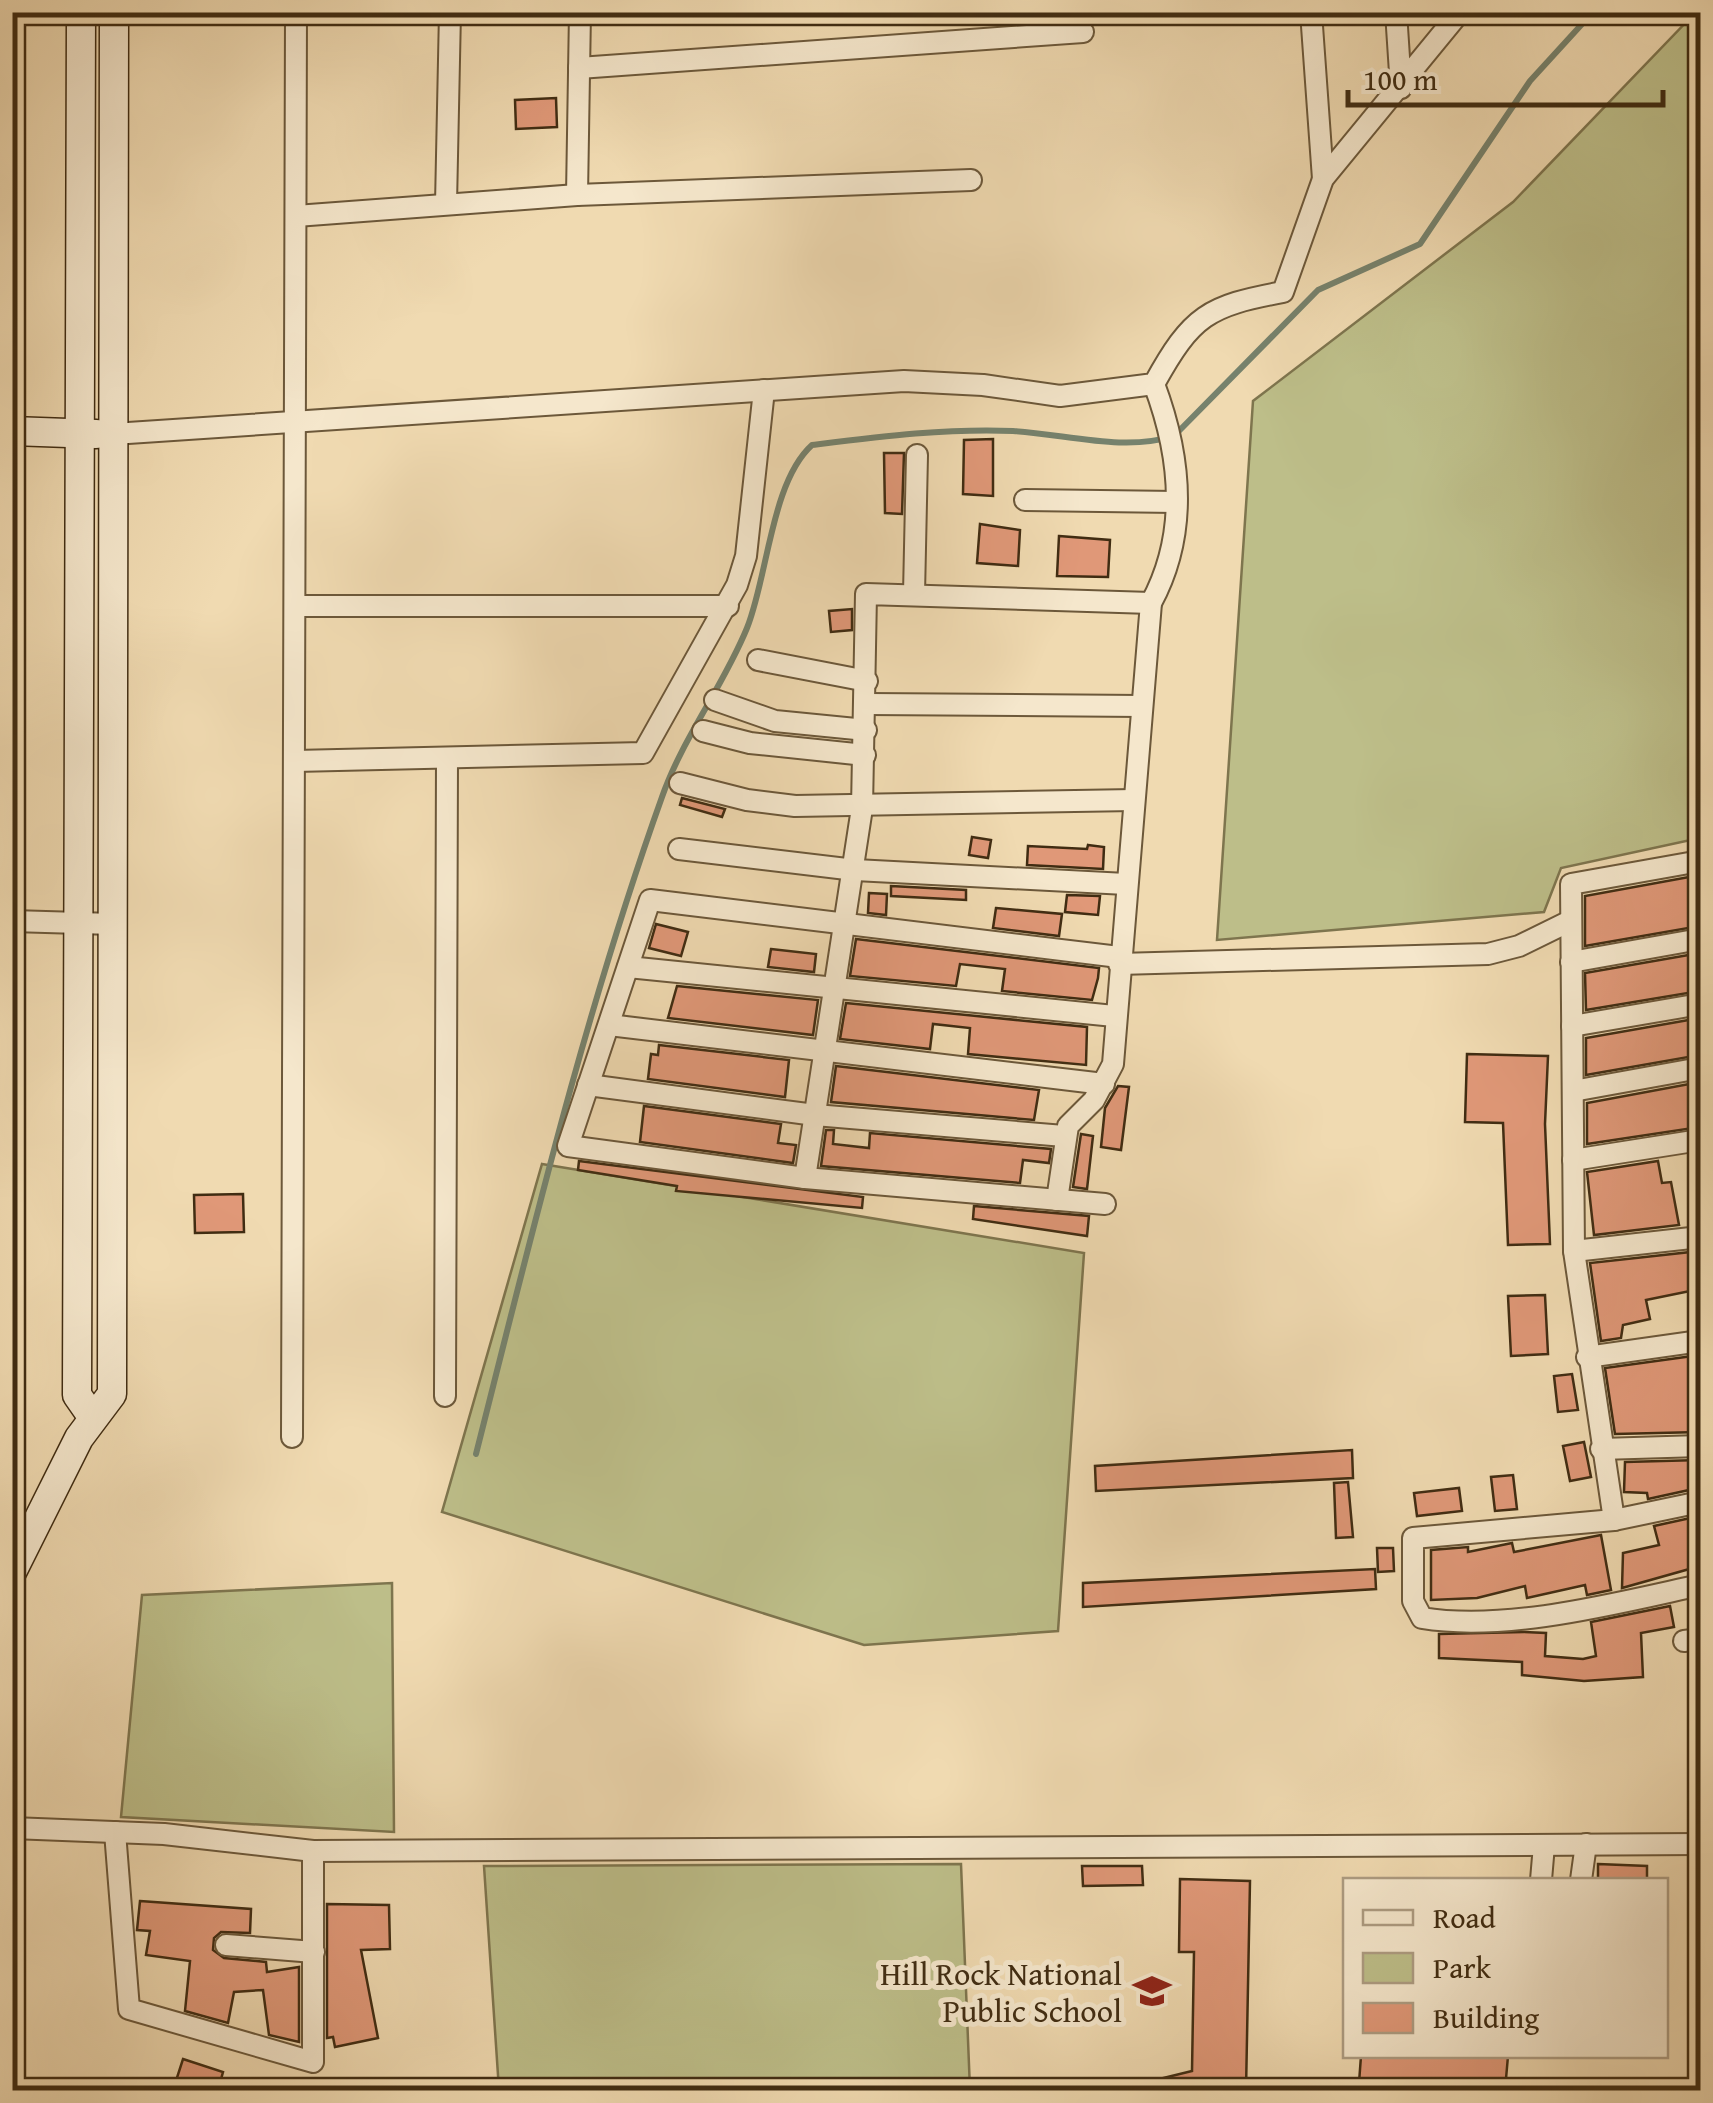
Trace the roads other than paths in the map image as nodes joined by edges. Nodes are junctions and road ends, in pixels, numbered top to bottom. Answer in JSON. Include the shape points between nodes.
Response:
{"nodes":[{"id":1,"x":81,"y":12,"type":"edge"},
{"id":2,"x":114,"y":12,"type":"edge"},
{"id":3,"x":296,"y":12,"type":"edge"},
{"id":4,"x":450,"y":12,"type":"edge"},
{"id":5,"x":580,"y":12,"type":"edge"},
{"id":6,"x":1311,"y":12,"type":"edge"},
{"id":7,"x":1396,"y":12,"type":"edge"},
{"id":8,"x":1460,"y":12,"type":"edge"},
{"id":9,"x":1083,"y":32,"type":"dead end"},
{"id":10,"x":578,"y":68,"type":"junction"},
{"id":11,"x":1401,"y":88,"type":"junction"},
{"id":12,"x":1323,"y":178,"type":"junction"},
{"id":13,"x":971,"y":180,"type":"dead end"},
{"id":14,"x":577,"y":195,"type":"junction"},
{"id":15,"x":446,"y":204,"type":"junction"},
{"id":16,"x":296,"y":216,"type":"junction"},
{"id":17,"x":1154,"y":384,"type":"junction"},
{"id":18,"x":764,"y":390,"type":"junction"},
{"id":19,"x":296,"y":421,"type":"junction"},
{"id":20,"x":12,"y":431,"type":"edge"},
{"id":21,"x":78,"y":434,"type":"junction"},
{"id":22,"x":113,"y":434,"type":"junction"},
{"id":23,"x":918,"y":455,"type":"dead end"},
{"id":24,"x":1025,"y":500,"type":"dead end"},
{"id":25,"x":1176,"y":502,"type":"junction"},
{"id":26,"x":914,"y":594,"type":"junction"},
{"id":27,"x":1152,"y":602,"type":"junction"},
{"id":28,"x":295,"y":606,"type":"junction"},
{"id":29,"x":728,"y":606,"type":"junction"},
{"id":30,"x":758,"y":660,"type":"dead end"},
{"id":31,"x":868,"y":681,"type":"junction"},
{"id":32,"x":715,"y":700,"type":"dead end"},
{"id":33,"x":867,"y":704,"type":"junction"},
{"id":34,"x":1142,"y":706,"type":"junction"},
{"id":35,"x":704,"y":730,"type":"dead end"},
{"id":36,"x":866,"y":730,"type":"junction"},
{"id":37,"x":865,"y":756,"type":"junction"},
{"id":38,"x":447,"y":758,"type":"junction"},
{"id":39,"x":294,"y":761,"type":"junction"},
{"id":40,"x":680,"y":783,"type":"dead end"},
{"id":41,"x":1134,"y":800,"type":"junction"},
{"id":42,"x":862,"y":808,"type":"junction"},
{"id":43,"x":679,"y":849,"type":"dead end"},
{"id":44,"x":1700,"y":861,"type":"edge"},
{"id":45,"x":855,"y":870,"type":"junction"},
{"id":46,"x":1126,"y":884,"type":"junction"},
{"id":47,"x":12,"y":921,"type":"edge"},
{"id":48,"x":77,"y":921,"type":"junction"},
{"id":49,"x":1570,"y":921,"type":"junction"},
{"id":50,"x":112,"y":924,"type":"junction"},
{"id":51,"x":847,"y":924,"type":"junction"},
{"id":52,"x":1700,"y":939,"type":"edge"},
{"id":53,"x":1119,"y":960,"type":"junction"},
{"id":54,"x":1571,"y":962,"type":"junction"},
{"id":55,"x":628,"y":967,"type":"junction"},
{"id":56,"x":837,"y":985,"type":"junction"},
{"id":57,"x":1700,"y":1004,"type":"edge"},
{"id":58,"x":1114,"y":1016,"type":"junction"},
{"id":59,"x":608,"y":1025,"type":"junction"},
{"id":60,"x":1572,"y":1026,"type":"junction"},
{"id":61,"x":826,"y":1049,"type":"junction"},
{"id":62,"x":1700,"y":1068,"type":"edge"},
{"id":63,"x":1104,"y":1084,"type":"junction"},
{"id":64,"x":588,"y":1085,"type":"junction"},
{"id":65,"x":1573,"y":1091,"type":"junction"},
{"id":66,"x":815,"y":1114,"type":"junction"},
{"id":67,"x":1064,"y":1136,"type":"junction"},
{"id":68,"x":1700,"y":1140,"type":"edge"},
{"id":69,"x":1572,"y":1160,"type":"junction"},
{"id":70,"x":805,"y":1178,"type":"junction"},
{"id":71,"x":1058,"y":1200,"type":"junction"},
{"id":72,"x":1105,"y":1204,"type":"dead end"},
{"id":73,"x":1700,"y":1237,"type":"edge"},
{"id":74,"x":1574,"y":1251,"type":"junction"},
{"id":75,"x":1700,"y":1341,"type":"edge"},
{"id":76,"x":1587,"y":1356,"type":"junction"},
{"id":77,"x":445,"y":1396,"type":"dead end"},
{"id":78,"x":92,"y":1418,"type":"junction"},
{"id":79,"x":292,"y":1437,"type":"dead end"},
{"id":80,"x":1700,"y":1446,"type":"edge"},
{"id":81,"x":1601,"y":1449,"type":"junction"},
{"id":82,"x":1700,"y":1502,"type":"edge"},
{"id":83,"x":1614,"y":1520,"type":"junction"},
{"id":84,"x":12,"y":1572,"type":"edge"},
{"id":85,"x":1700,"y":1584,"type":"edge"},
{"id":86,"x":12,"y":1828,"type":"edge"},
{"id":87,"x":115,"y":1832,"type":"junction"},
{"id":88,"x":1544,"y":1844,"type":"junction"},
{"id":89,"x":1586,"y":1844,"type":"junction"},
{"id":90,"x":1700,"y":1844,"type":"edge"},
{"id":91,"x":313,"y":1851,"type":"junction"},
{"id":92,"x":1541,"y":1878,"type":"edge"},
{"id":93,"x":1581,"y":1878,"type":"edge"},
{"id":94,"x":226,"y":1944,"type":"dead end"},
{"id":95,"x":314,"y":1952,"type":"junction"}],
"edges":[{"from":1,"to":21,"type":"street"},
{"from":2,"to":22,"type":"street"},
{"from":3,"to":16,"type":"street"},
{"from":4,"to":15,"type":"street"},
{"from":5,"to":10,"type":"street"},
{"from":6,"to":12,"type":"street"},
{"from":7,"to":11,"type":"street"},
{"from":8,"to":11,"type":"street"},
{"from":9,"to":10,"type":"street"},
{"from":10,"to":14,"type":"street"},
{"from":11,"to":12,"type":"street"},
{"from":12,"to":17,"type":"street","via":[[1284,292],[1224,303],[1187,332]]},
{"from":13,"to":14,"type":"street"},
{"from":14,"to":15,"type":"street"},
{"from":15,"to":16,"type":"street"},
{"from":16,"to":19,"type":"street"},
{"from":17,"to":18,"type":"street","via":[[1060,396],[904,381]]},
{"from":17,"to":25,"type":"street","via":[[1173,436]]},
{"from":18,"to":19,"type":"street"},
{"from":18,"to":29,"type":"street","via":[[746,556]]},
{"from":19,"to":22,"type":"street"},
{"from":19,"to":28,"type":"street"},
{"from":20,"to":21,"type":"street"},
{"from":21,"to":22,"type":"street"},
{"from":21,"to":48,"type":"street"},
{"from":22,"to":50,"type":"street"},
{"from":23,"to":26,"type":"street"},
{"from":24,"to":25,"type":"street"},
{"from":25,"to":27,"type":"street","via":[[1173,550]]},
{"from":26,"to":27,"type":"street"},
{"from":26,"to":31,"type":"street","via":[[866,594]]},
{"from":27,"to":34,"type":"street"},
{"from":28,"to":29,"type":"street"},
{"from":28,"to":39,"type":"street"},
{"from":29,"to":38,"type":"street","via":[[643,754]]},
{"from":30,"to":31,"type":"street"},
{"from":31,"to":33,"type":"street"},
{"from":32,"to":36,"type":"street","via":[[775,721]]},
{"from":33,"to":34,"type":"street"},
{"from":33,"to":36,"type":"street"},
{"from":34,"to":41,"type":"street"},
{"from":35,"to":37,"type":"street","via":[[750,743]]},
{"from":36,"to":37,"type":"street"},
{"from":37,"to":42,"type":"street"},
{"from":38,"to":39,"type":"street"},
{"from":38,"to":77,"type":"street"},
{"from":39,"to":79,"type":"street"},
{"from":40,"to":42,"type":"street","via":[[769,803]]},
{"from":41,"to":42,"type":"street"},
{"from":41,"to":46,"type":"street"},
{"from":42,"to":45,"type":"street"},
{"from":43,"to":45,"type":"street"},
{"from":44,"to":49,"type":"street","via":[[1570,884]]},
{"from":45,"to":46,"type":"street"},
{"from":45,"to":51,"type":"street"},
{"from":46,"to":53,"type":"street"},
{"from":47,"to":48,"type":"street"},
{"from":48,"to":50,"type":"street"},
{"from":48,"to":78,"type":"street","via":[[77,1394]]},
{"from":49,"to":53,"type":"street","via":[[1488,954]]},
{"from":49,"to":54,"type":"street"},
{"from":50,"to":78,"type":"street","via":[[112,1394]]},
{"from":51,"to":53,"type":"street"},
{"from":51,"to":55,"type":"street","via":[[650,900]]},
{"from":51,"to":56,"type":"street"},
{"from":52,"to":54,"type":"street"},
{"from":53,"to":58,"type":"street"},
{"from":54,"to":60,"type":"street"},
{"from":55,"to":56,"type":"street"},
{"from":55,"to":59,"type":"street"},
{"from":56,"to":58,"type":"street"},
{"from":56,"to":61,"type":"street"},
{"from":57,"to":60,"type":"street"},
{"from":58,"to":63,"type":"street","via":[[1113,1064]]},
{"from":59,"to":61,"type":"street"},
{"from":59,"to":64,"type":"street"},
{"from":60,"to":65,"type":"street"},
{"from":61,"to":63,"type":"street"},
{"from":61,"to":66,"type":"street"},
{"from":62,"to":65,"type":"street"},
{"from":63,"to":67,"type":"street"},
{"from":64,"to":66,"type":"street"},
{"from":64,"to":70,"type":"street","via":[[568,1146]]},
{"from":65,"to":69,"type":"street"},
{"from":66,"to":67,"type":"street"},
{"from":66,"to":70,"type":"street"},
{"from":67,"to":71,"type":"street"},
{"from":68,"to":69,"type":"street"},
{"from":69,"to":74,"type":"street"},
{"from":70,"to":71,"type":"street"},
{"from":71,"to":72,"type":"street"},
{"from":73,"to":74,"type":"street"},
{"from":74,"to":76,"type":"street"},
{"from":75,"to":76,"type":"street"},
{"from":76,"to":81,"type":"street"},
{"from":78,"to":84,"type":"street"},
{"from":80,"to":81,"type":"street"},
{"from":81,"to":83,"type":"street"},
{"from":82,"to":83,"type":"street"},
{"from":83,"to":85,"type":"street","via":[[1413,1538],[1416,1612],[1431,1620],[1495,1618],[1575,1610]]},
{"from":86,"to":87,"type":"street"},
{"from":87,"to":91,"type":"street"},
{"from":87,"to":95,"type":"street","via":[[129,2009],[312,2062]]},
{"from":88,"to":89,"type":"street"},
{"from":88,"to":91,"type":"street"},
{"from":88,"to":92,"type":"street"},
{"from":89,"to":90,"type":"street"},
{"from":89,"to":93,"type":"street"},
{"from":91,"to":95,"type":"street"},
{"from":94,"to":95,"type":"street"}]}
